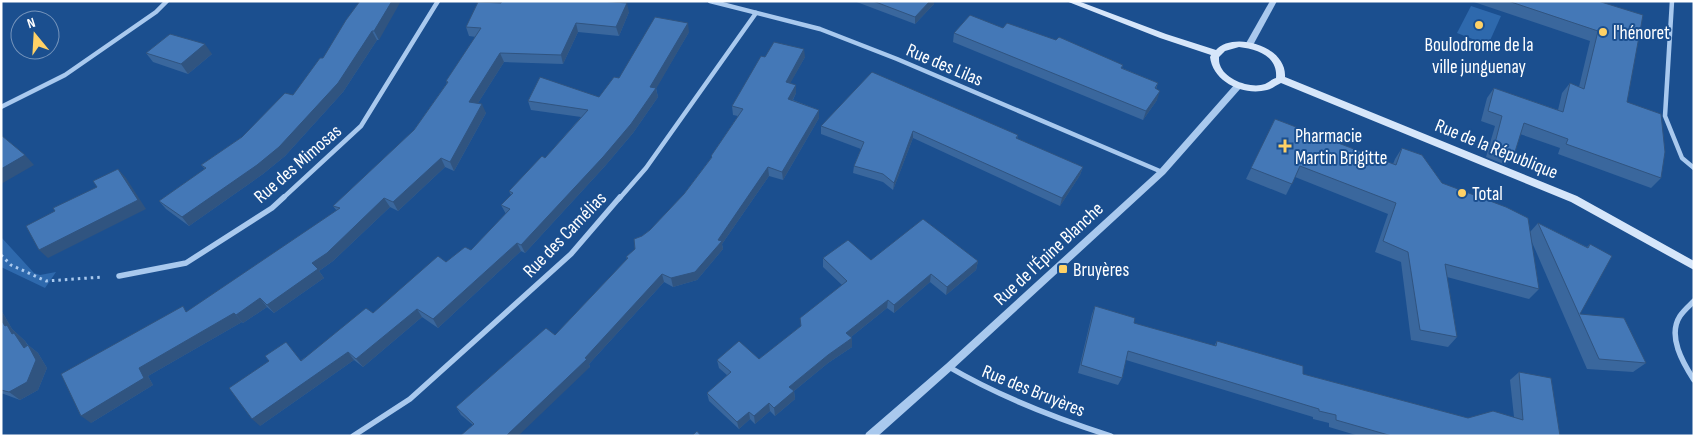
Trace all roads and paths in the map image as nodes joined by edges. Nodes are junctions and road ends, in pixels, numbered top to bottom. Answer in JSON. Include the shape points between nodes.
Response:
{"nodes":[{"id":1,"x":167,"y":1,"type":"edge"},
{"id":2,"x":438,"y":1,"type":"edge"},
{"id":3,"x":710,"y":1,"type":"edge"},
{"id":4,"x":1070,"y":1,"type":"edge"},
{"id":5,"x":1274,"y":1,"type":"edge"},
{"id":6,"x":1672,"y":1,"type":"edge"},
{"id":7,"x":756,"y":13,"type":"junction"},
{"id":8,"x":1249,"y":45,"type":"junction"},
{"id":9,"x":1216,"y":53,"type":"junction"},
{"id":10,"x":1280,"y":79,"type":"junction"},
{"id":11,"x":1238,"y":86,"type":"junction"},
{"id":12,"x":1,"y":108,"type":"edge"},
{"id":13,"x":1694,"y":168,"type":"edge"},
{"id":14,"x":1162,"y":172,"type":"junction"},
{"id":15,"x":1,"y":255,"type":"edge"},
{"id":16,"x":1694,"y":266,"type":"edge"},
{"id":17,"x":119,"y":276,"type":"joint"},
{"id":18,"x":1694,"y":300,"type":"edge"},
{"id":19,"x":949,"y":367,"type":"junction"},
{"id":20,"x":1694,"y":380,"type":"edge"},
{"id":21,"x":353,"y":436,"type":"edge"},
{"id":22,"x":870,"y":436,"type":"edge"},
{"id":23,"x":1111,"y":436,"type":"edge"}],
"edges":[{"from":1,"to":12,"type":"street","via":[[65,75]]},
{"from":2,"to":17,"type":"street","name":"Rue des Mimosas","via":[[361,126],[272,208],[186,263]]},
{"from":3,"to":7,"type":"street","name":"Rue des Lilas"},
{"from":4,"to":9,"type":"main road"},
{"from":5,"to":8,"type":"street"},
{"from":6,"to":13,"type":"street","via":[[1666,116],[1682,158]]},
{"from":7,"to":14,"type":"street","name":"Rue des Lilas","via":[[820,29],[897,59]]},
{"from":7,"to":21,"type":"street","name":"Rue des Camélias","via":[[646,168],[571,254],[410,399]]},
{"from":8,"to":9,"type":"main road","via":[[1229,45]]},
{"from":8,"to":10,"type":"main road","via":[[1276,59]]},
{"from":9,"to":11,"type":"main road","via":[[1214,67]]},
{"from":10,"to":11,"type":"main road","via":[[1258,89]]},
{"from":10,"to":16,"type":"main road","name":"Rue de la République","via":[[1574,199]]},
{"from":11,"to":14,"type":"street","name":"Rue de l'Épine Blanche"},
{"from":14,"to":19,"type":"street","name":"Rue de l'Épine Blanche"},
{"from":15,"to":17,"type":"path","via":[[11,265],[46,281]]},
{"from":18,"to":20,"type":"street","via":[[1678,318],[1675,337]]},
{"from":19,"to":22,"type":"street","name":"Rue de l'Épine Blanche"},
{"from":19,"to":23,"type":"street","name":"Rue des Bruyères","via":[[979,386]]}]}
